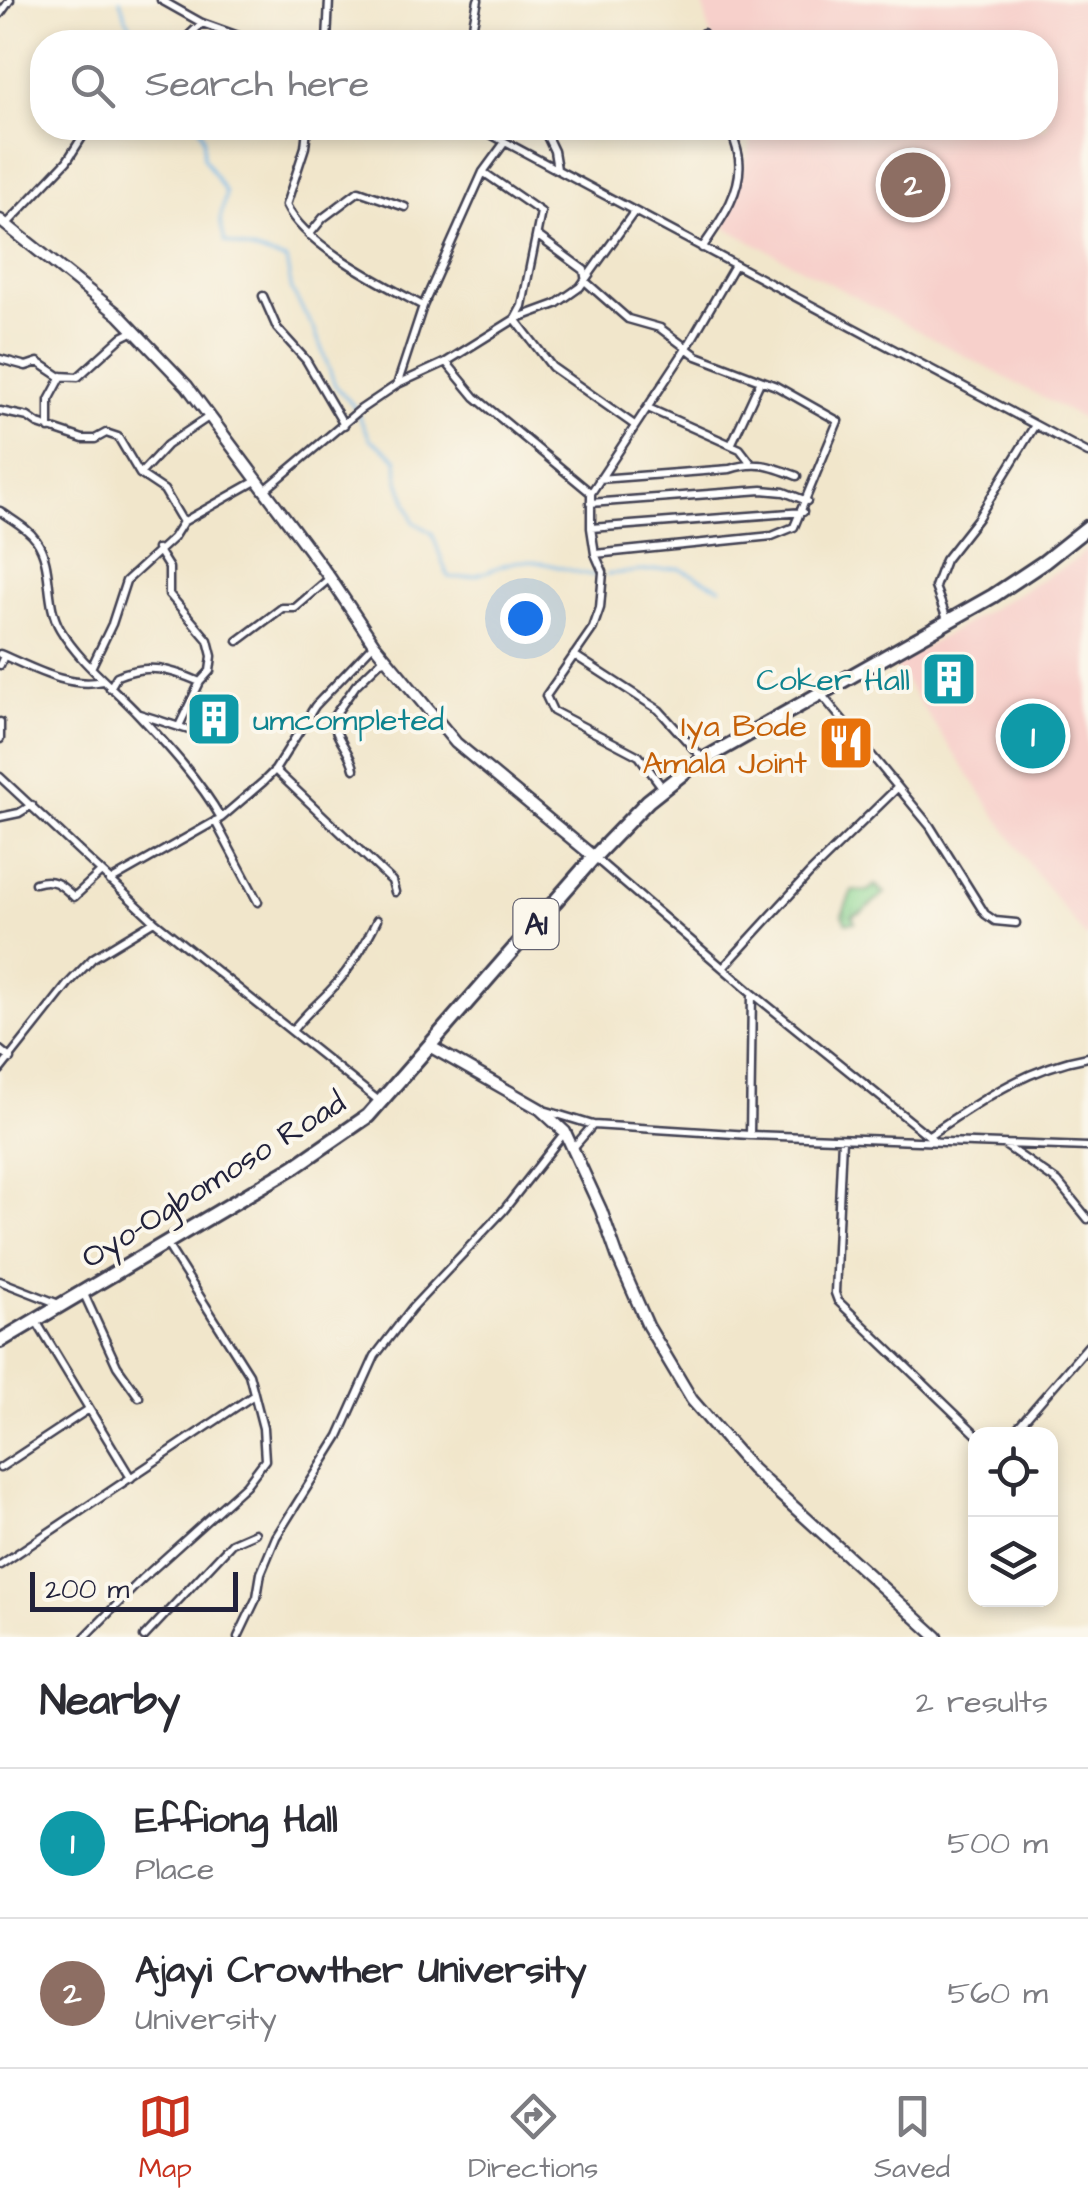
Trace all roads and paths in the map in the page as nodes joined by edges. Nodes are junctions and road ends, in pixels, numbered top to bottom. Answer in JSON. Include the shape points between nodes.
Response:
{"nodes":[{"id":1,"x":10,"y":0,"type":"edge"},
{"id":2,"x":161,"y":0,"type":"edge"},
{"id":3,"x":329,"y":0,"type":"edge"},
{"id":4,"x":478,"y":0,"type":"edge"},
{"id":5,"x":0,"y":14,"type":"edge"},
{"id":6,"x":202,"y":24,"type":"junction"},
{"id":7,"x":195,"y":30,"type":"edge"},
{"id":8,"x":220,"y":30,"type":"edge"},
{"id":9,"x":328,"y":30,"type":"edge"},
{"id":10,"x":474,"y":30,"type":"edge"},
{"id":11,"x":80,"y":140,"type":"edge"},
{"id":12,"x":306,"y":140,"type":"edge"},
{"id":13,"x":501,"y":140,"type":"edge"},
{"id":14,"x":548,"y":140,"type":"edge"},
{"id":15,"x":733,"y":140,"type":"edge"},
{"id":16,"x":505,"y":142,"type":"junction"},
{"id":17,"x":557,"y":170,"type":"junction"},
{"id":18,"x":483,"y":172,"type":"junction"},
{"id":19,"x":405,"y":208,"type":"dead end"},
{"id":20,"x":634,"y":212,"type":"junction"},
{"id":21,"x":3,"y":223,"type":"edge"},
{"id":22,"x":309,"y":235,"type":"junction"},
{"id":23,"x":538,"y":236,"type":"junction"},
{"id":24,"x":702,"y":248,"type":"junction"},
{"id":25,"x":734,"y":265,"type":"junction"},
{"id":26,"x":586,"y":282,"type":"junction"},
{"id":27,"x":262,"y":296,"type":"dead end"},
{"id":28,"x":423,"y":306,"type":"junction"},
{"id":29,"x":514,"y":319,"type":"junction"},
{"id":30,"x":135,"y":331,"type":"junction"},
{"id":31,"x":688,"y":346,"type":"junction"},
{"id":32,"x":0,"y":359,"type":"edge"},
{"id":33,"x":446,"y":362,"type":"junction"},
{"id":34,"x":62,"y":376,"type":"junction"},
{"id":35,"x":760,"y":382,"type":"junction"},
{"id":36,"x":398,"y":384,"type":"junction"},
{"id":37,"x":648,"y":408,"type":"junction"},
{"id":38,"x":0,"y":411,"type":"edge"},
{"id":39,"x":210,"y":416,"type":"junction"},
{"id":40,"x":634,"y":424,"type":"junction"},
{"id":41,"x":344,"y":425,"type":"junction"},
{"id":42,"x":1036,"y":425,"type":"junction"},
{"id":43,"x":49,"y":429,"type":"junction"},
{"id":44,"x":732,"y":446,"type":"junction"},
{"id":45,"x":1088,"y":453,"type":"edge"},
{"id":46,"x":750,"y":462,"type":"junction"},
{"id":47,"x":140,"y":474,"type":"junction"},
{"id":48,"x":797,"y":476,"type":"dead end"},
{"id":49,"x":597,"y":479,"type":"junction"},
{"id":50,"x":256,"y":481,"type":"junction"},
{"id":51,"x":265,"y":490,"type":"junction"},
{"id":52,"x":591,"y":493,"type":"junction"},
{"id":53,"x":807,"y":501,"type":"junction"},
{"id":54,"x":590,"y":504,"type":"junction"},
{"id":55,"x":0,"y":511,"type":"edge"},
{"id":56,"x":803,"y":512,"type":"junction"},
{"id":57,"x":182,"y":522,"type":"junction"},
{"id":58,"x":1088,"y":526,"type":"edge"},
{"id":59,"x":591,"y":528,"type":"junction"},
{"id":60,"x":157,"y":549,"type":"junction"},
{"id":61,"x":596,"y":554,"type":"junction"},
{"id":62,"x":330,"y":578,"type":"junction"},
{"id":63,"x":948,"y":622,"type":"junction"},
{"id":64,"x":238,"y":641,"type":"dead end"},
{"id":65,"x":374,"y":644,"type":"junction"},
{"id":66,"x":2,"y":655,"type":"edge"},
{"id":67,"x":574,"y":655,"type":"junction"},
{"id":68,"x":384,"y":657,"type":"junction"},
{"id":69,"x":0,"y":665,"type":"edge"},
{"id":70,"x":91,"y":668,"type":"junction"},
{"id":71,"x":103,"y":681,"type":"junction"},
{"id":72,"x":200,"y":682,"type":"junction"},
{"id":73,"x":110,"y":688,"type":"junction"},
{"id":74,"x":820,"y":693,"type":"junction"},
{"id":75,"x":138,"y":714,"type":"junction"},
{"id":76,"x":0,"y":722,"type":"edge"},
{"id":77,"x":180,"y":724,"type":"junction"},
{"id":78,"x":216,"y":735,"type":"dead end"},
{"id":79,"x":0,"y":739,"type":"edge"},
{"id":80,"x":703,"y":759,"type":"junction"},
{"id":81,"x":275,"y":770,"type":"junction"},
{"id":82,"x":354,"y":770,"type":"dead end"},
{"id":83,"x":0,"y":777,"type":"edge"},
{"id":84,"x":664,"y":788,"type":"junction"},
{"id":85,"x":896,"y":788,"type":"junction"},
{"id":86,"x":32,"y":805,"type":"junction"},
{"id":87,"x":0,"y":816,"type":"edge"},
{"id":88,"x":218,"y":819,"type":"junction"},
{"id":89,"x":594,"y":857,"type":"junction"},
{"id":90,"x":101,"y":872,"type":"junction"},
{"id":91,"x":110,"y":881,"type":"junction"},
{"id":92,"x":35,"y":883,"type":"dead end"},
{"id":93,"x":394,"y":892,"type":"dead end"},
{"id":94,"x":258,"y":902,"type":"dead end"},
{"id":95,"x":377,"y":920,"type":"dead end"},
{"id":96,"x":154,"y":921,"type":"junction"},
{"id":97,"x":1016,"y":923,"type":"dead end"},
{"id":98,"x":723,"y":968,"type":"junction"},
{"id":99,"x":752,"y":993,"type":"junction"},
{"id":100,"x":292,"y":1031,"type":"junction"},
{"id":101,"x":432,"y":1047,"type":"junction"},
{"id":102,"x":0,"y":1050,"type":"edge"},
{"id":103,"x":1088,"y":1057,"type":"edge"},
{"id":104,"x":11,"y":1059,"type":"junction"},
{"id":105,"x":0,"y":1070,"type":"edge"},
{"id":106,"x":382,"y":1103,"type":"junction"},
{"id":107,"x":540,"y":1109,"type":"junction"},
{"id":108,"x":593,"y":1125,"type":"junction"},
{"id":109,"x":565,"y":1132,"type":"junction"},
{"id":110,"x":750,"y":1135,"type":"junction"},
{"id":111,"x":928,"y":1135,"type":"junction"},
{"id":112,"x":842,"y":1139,"type":"junction"},
{"id":113,"x":937,"y":1142,"type":"junction"},
{"id":114,"x":1005,"y":1145,"type":"junction"},
{"id":115,"x":1088,"y":1147,"type":"edge"},
{"id":116,"x":574,"y":1148,"type":"junction"},
{"id":117,"x":1088,"y":1219,"type":"edge"},
{"id":118,"x":166,"y":1242,"type":"junction"},
{"id":119,"x":0,"y":1281,"type":"edge"},
{"id":120,"x":84,"y":1292,"type":"junction"},
{"id":121,"x":61,"y":1304,"type":"junction"},
{"id":122,"x":36,"y":1320,"type":"junction"},
{"id":123,"x":0,"y":1340,"type":"edge"},
{"id":124,"x":1088,"y":1346,"type":"edge"},
{"id":125,"x":254,"y":1396,"type":"junction"},
{"id":126,"x":140,"y":1397,"type":"dead end"},
{"id":127,"x":89,"y":1409,"type":"junction"},
{"id":128,"x":969,"y":1427,"type":"edge"},
{"id":129,"x":1018,"y":1427,"type":"edge"},
{"id":130,"x":0,"y":1468,"type":"edge"},
{"id":131,"x":132,"y":1478,"type":"junction"},
{"id":132,"x":255,"y":1532,"type":"dead end"},
{"id":133,"x":0,"y":1565,"type":"edge"},
{"id":134,"x":85,"y":1637,"type":"edge"},
{"id":135,"x":144,"y":1637,"type":"edge"},
{"id":136,"x":238,"y":1637,"type":"edge"},
{"id":137,"x":936,"y":1637,"type":"edge"}],
"edges":[{"from":1,"to":5,"type":"street"},
{"from":2,"to":6,"type":"street"},
{"from":3,"to":9,"type":"street"},
{"from":4,"to":10,"type":"street"},
{"from":6,"to":7,"type":"street"},
{"from":6,"to":8,"type":"street"},
{"from":11,"to":21,"type":"street"},
{"from":12,"to":22,"type":"street","via":[[286,205]]},
{"from":13,"to":16,"type":"street"},
{"from":14,"to":17,"type":"street"},
{"from":15,"to":24,"type":"street","via":[[735,186],[726,214]]},
{"from":16,"to":17,"type":"street"},
{"from":16,"to":18,"type":"street"},
{"from":17,"to":20,"type":"street"},
{"from":18,"to":23,"type":"street","via":[[540,210]]},
{"from":18,"to":28,"type":"street"},
{"from":19,"to":22,"type":"street","via":[[359,191]]},
{"from":20,"to":24,"type":"street"},
{"from":20,"to":26,"type":"street"},
{"from":21,"to":30,"type":"street"},
{"from":22,"to":28,"type":"street"},
{"from":23,"to":26,"type":"street","via":[[584,270]]},
{"from":23,"to":29,"type":"street"},
{"from":24,"to":25,"type":"street"},
{"from":25,"to":31,"type":"street"},
{"from":25,"to":42,"type":"street"},
{"from":26,"to":29,"type":"street","via":[[556,304]]},
{"from":26,"to":31,"type":"street","via":[[628,319]]},
{"from":27,"to":41,"type":"street","via":[[276,328],[306,360]]},
{"from":28,"to":36,"type":"street"},
{"from":29,"to":33,"type":"street"},
{"from":29,"to":40,"type":"street","via":[[552,368]]},
{"from":30,"to":34,"type":"street","via":[[78,378]]},
{"from":30,"to":39,"type":"street"},
{"from":31,"to":35,"type":"street"},
{"from":31,"to":37,"type":"street"},
{"from":32,"to":34,"type":"street","via":[[38,362]]},
{"from":33,"to":36,"type":"street"},
{"from":33,"to":52,"type":"street","via":[[471,394]]},
{"from":34,"to":43,"type":"street","via":[[49,400]]},
{"from":35,"to":44,"type":"street"},
{"from":35,"to":53,"type":"street","via":[[838,421]]},
{"from":36,"to":41,"type":"street"},
{"from":37,"to":40,"type":"street"},
{"from":37,"to":44,"type":"street"},
{"from":38,"to":43,"type":"street"},
{"from":39,"to":47,"type":"street"},
{"from":39,"to":50,"type":"street"},
{"from":40,"to":49,"type":"street"},
{"from":41,"to":51,"type":"street"},
{"from":42,"to":45,"type":"street"},
{"from":42,"to":63,"type":"street","via":[[945,560],[935,587]]},
{"from":43,"to":47,"type":"street","via":[[88,440],[112,434]]},
{"from":44,"to":46,"type":"street"},
{"from":46,"to":48,"type":"street"},
{"from":46,"to":49,"type":"street"},
{"from":47,"to":57,"type":"street","via":[[164,490]]},
{"from":49,"to":52,"type":"street"},
{"from":50,"to":51,"type":"street"},
{"from":50,"to":57,"type":"street"},
{"from":51,"to":62,"type":"street"},
{"from":52,"to":54,"type":"street"},
{"from":53,"to":54,"type":"street","via":[[762,490]]},
{"from":53,"to":56,"type":"street"},
{"from":54,"to":59,"type":"street"},
{"from":55,"to":70,"type":"street","via":[[40,545],[56,620]]},
{"from":56,"to":59,"type":"street"},
{"from":56,"to":61,"type":"street","via":[[794,527],[772,536]]},
{"from":57,"to":60,"type":"street"},
{"from":58,"to":63,"type":"highway","name":"Oyo-Ogbomoso Road","number":"A1"},
{"from":59,"to":61,"type":"street"},
{"from":60,"to":70,"type":"street","via":[[126,580]]},
{"from":60,"to":72,"type":"street","via":[[169,568],[169,594],[210,644],[212,666]]},
{"from":61,"to":67,"type":"street","via":[[604,576],[600,608]]},
{"from":62,"to":64,"type":"street"},
{"from":62,"to":65,"type":"street"},
{"from":63,"to":74,"type":"highway","name":"Oyo-Ogbomoso Road","number":"A1"},
{"from":65,"to":68,"type":"street"},
{"from":65,"to":81,"type":"street","via":[[314,706]]},
{"from":66,"to":69,"type":"street"},
{"from":66,"to":71,"type":"street","via":[[52,676]]},
{"from":67,"to":80,"type":"street","via":[[671,720]]},
{"from":67,"to":84,"type":"street","via":[[546,696],[548,707],[639,756]]},
{"from":68,"to":82,"type":"street","via":[[334,716]]},
{"from":68,"to":89,"type":"street","via":[[456,743]]},
{"from":70,"to":71,"type":"street"},
{"from":71,"to":73,"type":"street"},
{"from":72,"to":73,"type":"street","via":[[158,668],[117,676]]},
{"from":72,"to":77,"type":"street"},
{"from":73,"to":75,"type":"street"},
{"from":74,"to":80,"type":"highway","name":"Oyo-Ogbomoso Road","number":"A1"},
{"from":74,"to":85,"type":"street"},
{"from":75,"to":77,"type":"street"},
{"from":75,"to":88,"type":"street"},
{"from":76,"to":79,"type":"street"},
{"from":77,"to":78,"type":"street"},
{"from":80,"to":84,"type":"highway","name":"Oyo-Ogbomoso Road","number":"A1"},
{"from":81,"to":88,"type":"street"},
{"from":81,"to":93,"type":"street","via":[[392,881]]},
{"from":83,"to":86,"type":"street"},
{"from":84,"to":89,"type":"highway","name":"Oyo-Ogbomoso Road","number":"A1"},
{"from":85,"to":97,"type":"street","via":[[930,826],[985,914]]},
{"from":85,"to":98,"type":"street"},
{"from":86,"to":87,"type":"street"},
{"from":86,"to":90,"type":"street"},
{"from":88,"to":91,"type":"street"},
{"from":88,"to":94,"type":"street"},
{"from":89,"to":98,"type":"street"},
{"from":89,"to":101,"type":"highway","name":"Oyo-Ogbomoso Road","number":"A1"},
{"from":90,"to":91,"type":"street"},
{"from":90,"to":92,"type":"street","via":[[74,896],[58,882]]},
{"from":91,"to":96,"type":"street"},
{"from":95,"to":100,"type":"street","via":[[336,984]]},
{"from":96,"to":100,"type":"street"},
{"from":96,"to":104,"type":"street","via":[[93,958]]},
{"from":98,"to":99,"type":"street"},
{"from":99,"to":110,"type":"street"},
{"from":99,"to":111,"type":"street"},
{"from":100,"to":106,"type":"street"},
{"from":101,"to":106,"type":"highway","name":"Oyo-Ogbomoso Road","number":"A1"},
{"from":101,"to":107,"type":"street"},
{"from":102,"to":104,"type":"street"},
{"from":103,"to":111,"type":"street","via":[[1010,1082]]},
{"from":104,"to":105,"type":"street"},
{"from":106,"to":118,"type":"highway","name":"Oyo-Ogbomoso Road","number":"A1","via":[[332,1142]]},
{"from":107,"to":108,"type":"street"},
{"from":107,"to":109,"type":"street"},
{"from":108,"to":110,"type":"street"},
{"from":108,"to":116,"type":"street"},
{"from":109,"to":116,"type":"street"},
{"from":109,"to":136,"type":"street","via":[[375,1356],[339,1436],[276,1538]]},
{"from":110,"to":112,"type":"street"},
{"from":111,"to":113,"type":"street"},
{"from":112,"to":113,"type":"street"},
{"from":112,"to":128,"type":"street","via":[[838,1301]]},
{"from":113,"to":114,"type":"street"},
{"from":114,"to":115,"type":"street"},
{"from":114,"to":117,"type":"street","via":[[1058,1182]]},
{"from":116,"to":137,"type":"street","via":[[648,1326],[692,1400],[752,1469]]},
{"from":118,"to":120,"type":"highway","name":"Oyo-Ogbomoso Road","number":"A1"},
{"from":118,"to":125,"type":"street","via":[[242,1360]]},
{"from":119,"to":121,"type":"street"},
{"from":120,"to":121,"type":"highway","name":"Oyo-Ogbomoso Road","number":"A1"},
{"from":120,"to":126,"type":"street","via":[[117,1366]]},
{"from":121,"to":122,"type":"highway","name":"Oyo-Ogbomoso Road","number":"A1"},
{"from":122,"to":123,"type":"highway","name":"Oyo-Ogbomoso Road","number":"A1"},
{"from":122,"to":127,"type":"street"},
{"from":124,"to":129,"type":"street"},
{"from":125,"to":131,"type":"street"},
{"from":125,"to":134,"type":"street","via":[[266,1452],[260,1471]]},
{"from":127,"to":130,"type":"street"},
{"from":127,"to":131,"type":"street"},
{"from":131,"to":133,"type":"street"},
{"from":132,"to":135,"type":"street","via":[[232,1543]]}]}
